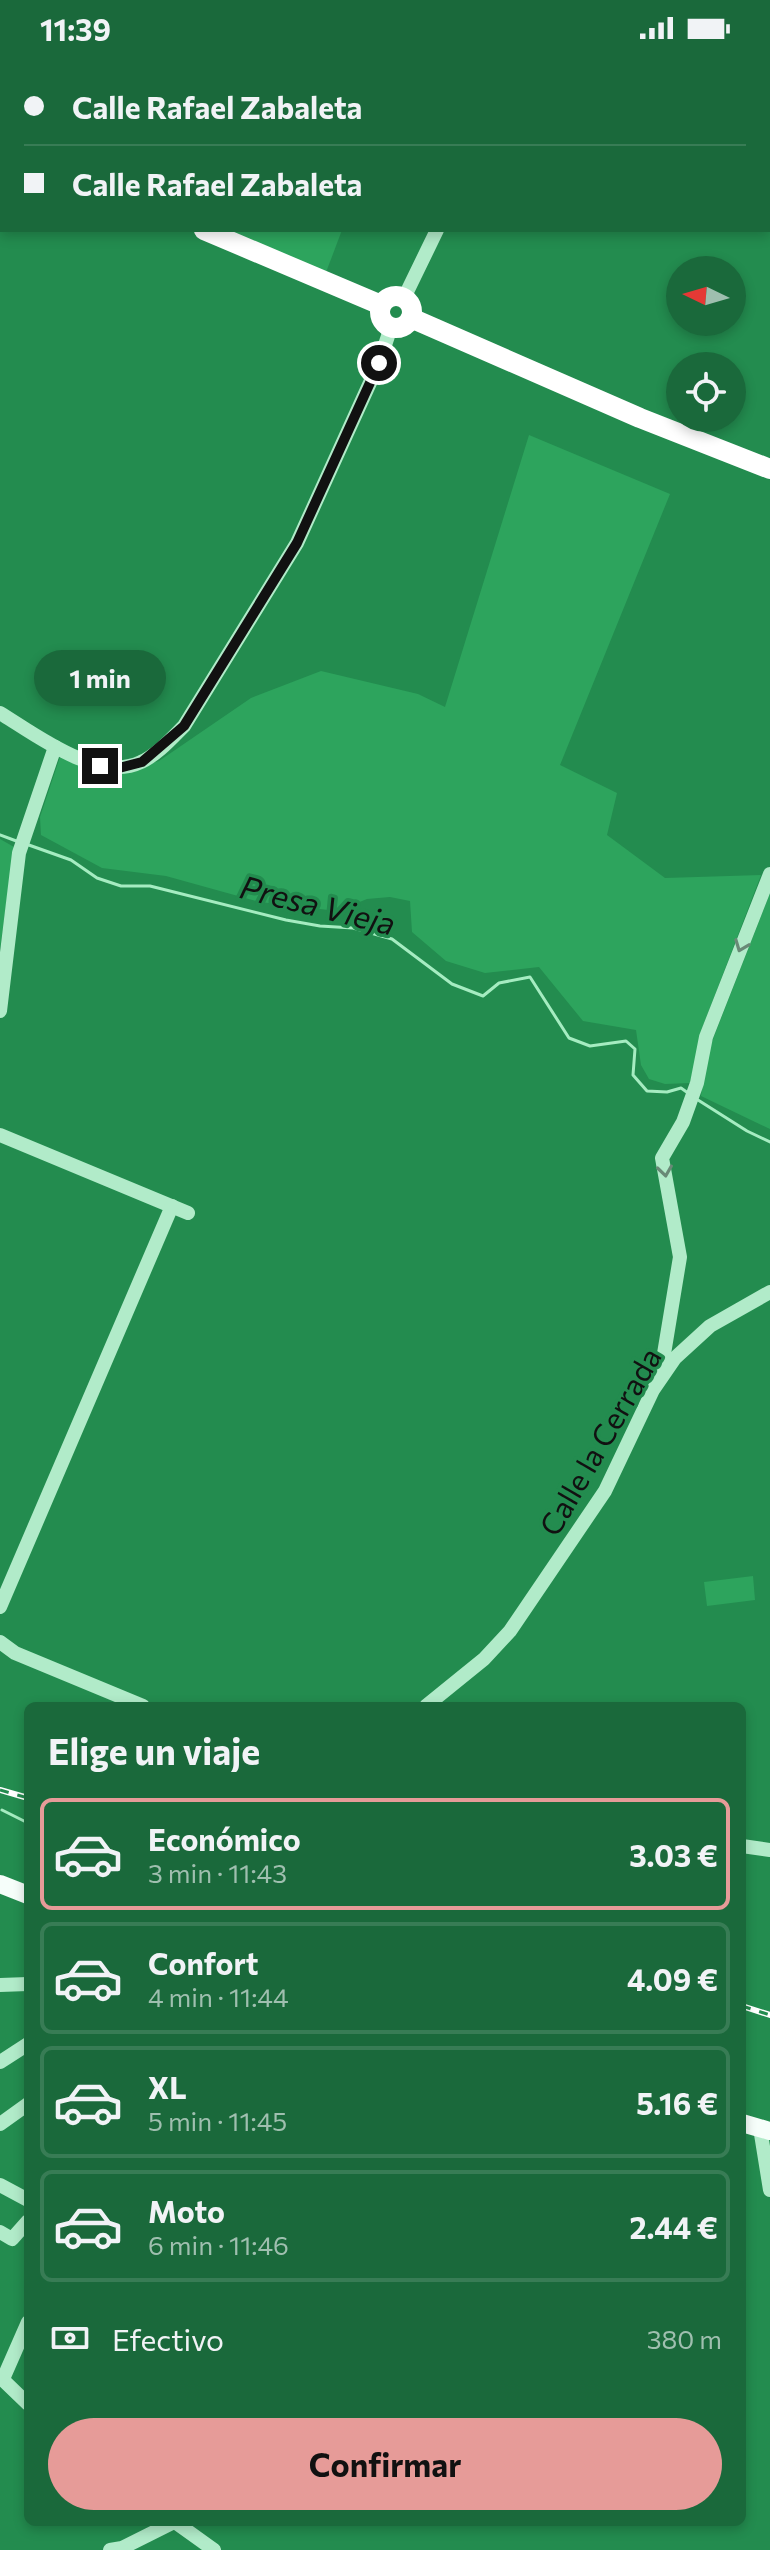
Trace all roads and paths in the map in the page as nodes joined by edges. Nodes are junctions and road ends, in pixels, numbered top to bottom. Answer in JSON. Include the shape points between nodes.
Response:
{"nodes":[{"id":1,"x":209,"y":232,"type":"edge"},
{"id":2,"x":436,"y":232,"type":"edge"},
{"id":3,"x":404,"y":298,"type":"junction"},
{"id":4,"x":381,"y":305,"type":"junction"},
{"id":5,"x":411,"y":318,"type":"junction"},
{"id":6,"x":391,"y":327,"type":"junction"},
{"id":7,"x":770,"y":469,"type":"edge"},
{"id":8,"x":0,"y":713,"type":"edge"},
{"id":9,"x":55,"y":747,"type":"junction"},
{"id":10,"x":770,"y":874,"type":"edge"},
{"id":11,"x":0,"y":1011,"type":"edge"},
{"id":12,"x":0,"y":1135,"type":"edge"},
{"id":13,"x":172,"y":1206,"type":"junction"},
{"id":14,"x":188,"y":1213,"type":"dead end"},
{"id":15,"x":770,"y":1292,"type":"edge"},
{"id":16,"x":660,"y":1378,"type":"junction"},
{"id":17,"x":0,"y":1607,"type":"edge"},
{"id":18,"x":0,"y":1642,"type":"edge"},
{"id":19,"x":133,"y":1702,"type":"edge"},
{"id":20,"x":431,"y":1702,"type":"edge"},
{"id":21,"x":746,"y":1847,"type":"edge"},
{"id":22,"x":770,"y":1850,"type":"edge"},
{"id":23,"x":0,"y":1884,"type":"edge"},
{"id":24,"x":24,"y":1893,"type":"edge"},
{"id":25,"x":24,"y":1984,"type":"edge"},
{"id":26,"x":0,"y":1985,"type":"edge"},
{"id":27,"x":24,"y":2047,"type":"edge"},
{"id":28,"x":0,"y":2062,"type":"edge"},
{"id":29,"x":24,"y":2107,"type":"edge"},
{"id":30,"x":0,"y":2124,"type":"edge"},
{"id":31,"x":752,"y":2126,"type":"edge"},
{"id":32,"x":0,"y":2185,"type":"edge"},
{"id":33,"x":770,"y":2190,"type":"edge"},
{"id":34,"x":24,"y":2198,"type":"edge"},
{"id":35,"x":24,"y":2226,"type":"edge"},
{"id":36,"x":0,"y":2232,"type":"edge"},
{"id":37,"x":24,"y":2330,"type":"edge"},
{"id":38,"x":1,"y":2378,"type":"edge"},
{"id":39,"x":24,"y":2399,"type":"edge"},
{"id":40,"x":167,"y":2526,"type":"edge"},
{"id":41,"x":181,"y":2526,"type":"edge"},
{"id":42,"x":110,"y":2550,"type":"edge"},
{"id":43,"x":214,"y":2550,"type":"edge"}],
"edges":[{"from":1,"to":4,"type":"highway"},
{"from":2,"to":3,"type":"street"},
{"from":3,"to":4,"type":"highway","via":[[389,298]]},
{"from":3,"to":5,"type":"highway"},
{"from":4,"to":6,"type":"highway","via":[[383,321]]},
{"from":5,"to":6,"type":"highway","via":[[402,327]]},
{"from":5,"to":7,"type":"highway"},
{"from":6,"to":9,"type":"street","via":[[297,543],[184,726],[142,762],[119,768],[100,766]]},
{"from":8,"to":9,"type":"street"},
{"from":9,"to":11,"type":"street","via":[[22,843]]},
{"from":10,"to":16,"type":"street","one_way":true,"via":[[706,1037],[683,1122],[662,1158],[680,1257]]},
{"from":12,"to":13,"type":"street"},
{"from":13,"to":14,"type":"street"},
{"from":13,"to":17,"type":"street"},
{"from":15,"to":16,"type":"street","name":"Calle la Cerrada","via":[[710,1326]]},
{"from":16,"to":20,"type":"street","name":"Calle la Cerrada","via":[[605,1491],[510,1631]]},
{"from":18,"to":19,"type":"street"},
{"from":21,"to":22,"type":"street"},
{"from":23,"to":24,"type":"main road"},
{"from":25,"to":26,"type":"street"},
{"from":27,"to":28,"type":"street"},
{"from":29,"to":30,"type":"street"},
{"from":31,"to":33,"type":"street"},
{"from":32,"to":34,"type":"street"},
{"from":35,"to":36,"type":"street","via":[[12,2239]]},
{"from":37,"to":38,"type":"street"},
{"from":38,"to":39,"type":"street"},
{"from":40,"to":42,"type":"street"},
{"from":41,"to":43,"type":"street"}]}
